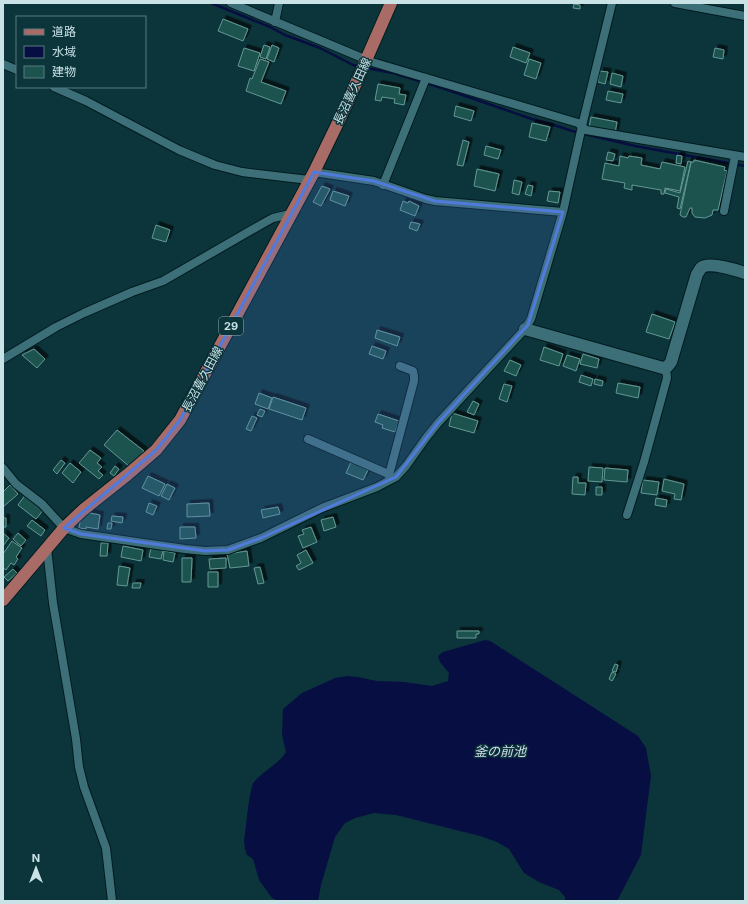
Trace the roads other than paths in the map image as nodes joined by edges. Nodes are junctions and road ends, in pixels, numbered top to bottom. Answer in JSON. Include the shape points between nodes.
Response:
{"nodes":[{"id":1,"x":231,"y":3,"type":"edge"},
{"id":2,"x":279,"y":3,"type":"edge"},
{"id":3,"x":391,"y":3,"type":"edge"},
{"id":4,"x":612,"y":3,"type":"edge"},
{"id":5,"x":675,"y":3,"type":"edge"},
{"id":6,"x":745,"y":16,"type":"edge"},
{"id":7,"x":275,"y":22,"type":"junction"},
{"id":8,"x":367,"y":59,"type":"junction"},
{"id":9,"x":3,"y":64,"type":"edge"},
{"id":10,"x":16,"y":70,"type":"edge"},
{"id":11,"x":426,"y":78,"type":"junction"},
{"id":12,"x":56,"y":88,"type":"edge"},
{"id":13,"x":582,"y":126,"type":"junction"},
{"id":14,"x":735,"y":156,"type":"junction"},
{"id":15,"x":745,"y":157,"type":"edge"},
{"id":16,"x":311,"y":176,"type":"junction"},
{"id":17,"x":383,"y":185,"type":"junction"},
{"id":18,"x":724,"y":211,"type":"dead end"},
{"id":19,"x":563,"y":212,"type":"junction"},
{"id":20,"x":290,"y":214,"type":"junction"},
{"id":21,"x":745,"y":273,"type":"edge"},
{"id":22,"x":525,"y":329,"type":"junction"},
{"id":23,"x":3,"y":359,"type":"edge"},
{"id":24,"x":400,"y":366,"type":"dead end"},
{"id":25,"x":666,"y":367,"type":"junction"},
{"id":26,"x":308,"y":439,"type":"dead end"},
{"id":27,"x":3,"y":468,"type":"edge"},
{"id":28,"x":391,"y":477,"type":"junction"},
{"id":29,"x":627,"y":515,"type":"dead end"},
{"id":30,"x":64,"y":528,"type":"junction"},
{"id":31,"x":46,"y":548,"type":"junction"},
{"id":32,"x":3,"y":600,"type":"edge"},
{"id":33,"x":112,"y":901,"type":"edge"}],
"edges":[{"from":1,"to":7,"type":"street"},
{"from":2,"to":7,"type":"street"},
{"from":3,"to":8,"type":"main road","name":"長沼喜久田線","number":"29"},
{"from":4,"to":13,"type":"street"},
{"from":5,"to":6,"type":"street"},
{"from":7,"to":8,"type":"street"},
{"from":8,"to":11,"type":"street"},
{"from":8,"to":16,"type":"main road","name":"長沼喜久田線","number":"29"},
{"from":9,"to":10,"type":"street"},
{"from":11,"to":13,"type":"street"},
{"from":11,"to":17,"type":"street"},
{"from":12,"to":16,"type":"street","via":[[179,150],[215,165],[242,172]]},
{"from":13,"to":14,"type":"street","via":[[586,130]]},
{"from":13,"to":19,"type":"street"},
{"from":14,"to":15,"type":"street"},
{"from":14,"to":18,"type":"street"},
{"from":16,"to":17,"type":"street","via":[[367,179]]},
{"from":16,"to":20,"type":"main road","name":"長沼喜久田線","number":"29"},
{"from":17,"to":19,"type":"street","via":[[435,201]]},
{"from":19,"to":22,"type":"street","via":[[534,313]]},
{"from":20,"to":23,"type":"street","via":[[273,218],[162,281],[63,324]]},
{"from":20,"to":30,"type":"main road","name":"長沼喜久田線","number":"29","via":[[180,420],[156,450]]},
{"from":21,"to":25,"type":"street","via":[[717,266],[700,268],[672,362]]},
{"from":22,"to":25,"type":"street"},
{"from":22,"to":28,"type":"street","via":[[443,417],[406,466]]},
{"from":24,"to":28,"type":"street","via":[[411,370],[414,379]]},
{"from":25,"to":29,"type":"street","via":[[667,378],[663,394]]},
{"from":26,"to":28,"type":"street"},
{"from":27,"to":30,"type":"street","via":[[16,484],[42,504]]},
{"from":28,"to":30,"type":"street","via":[[377,487],[322,508],[261,538],[228,550],[184,549],[81,534]]},
{"from":30,"to":31,"type":"main road","name":"長沼喜久田線","number":"29"},
{"from":31,"to":32,"type":"main road","name":"長沼喜久田線","number":"29"},
{"from":31,"to":33,"type":"street","via":[[79,767],[106,848]]}]}
